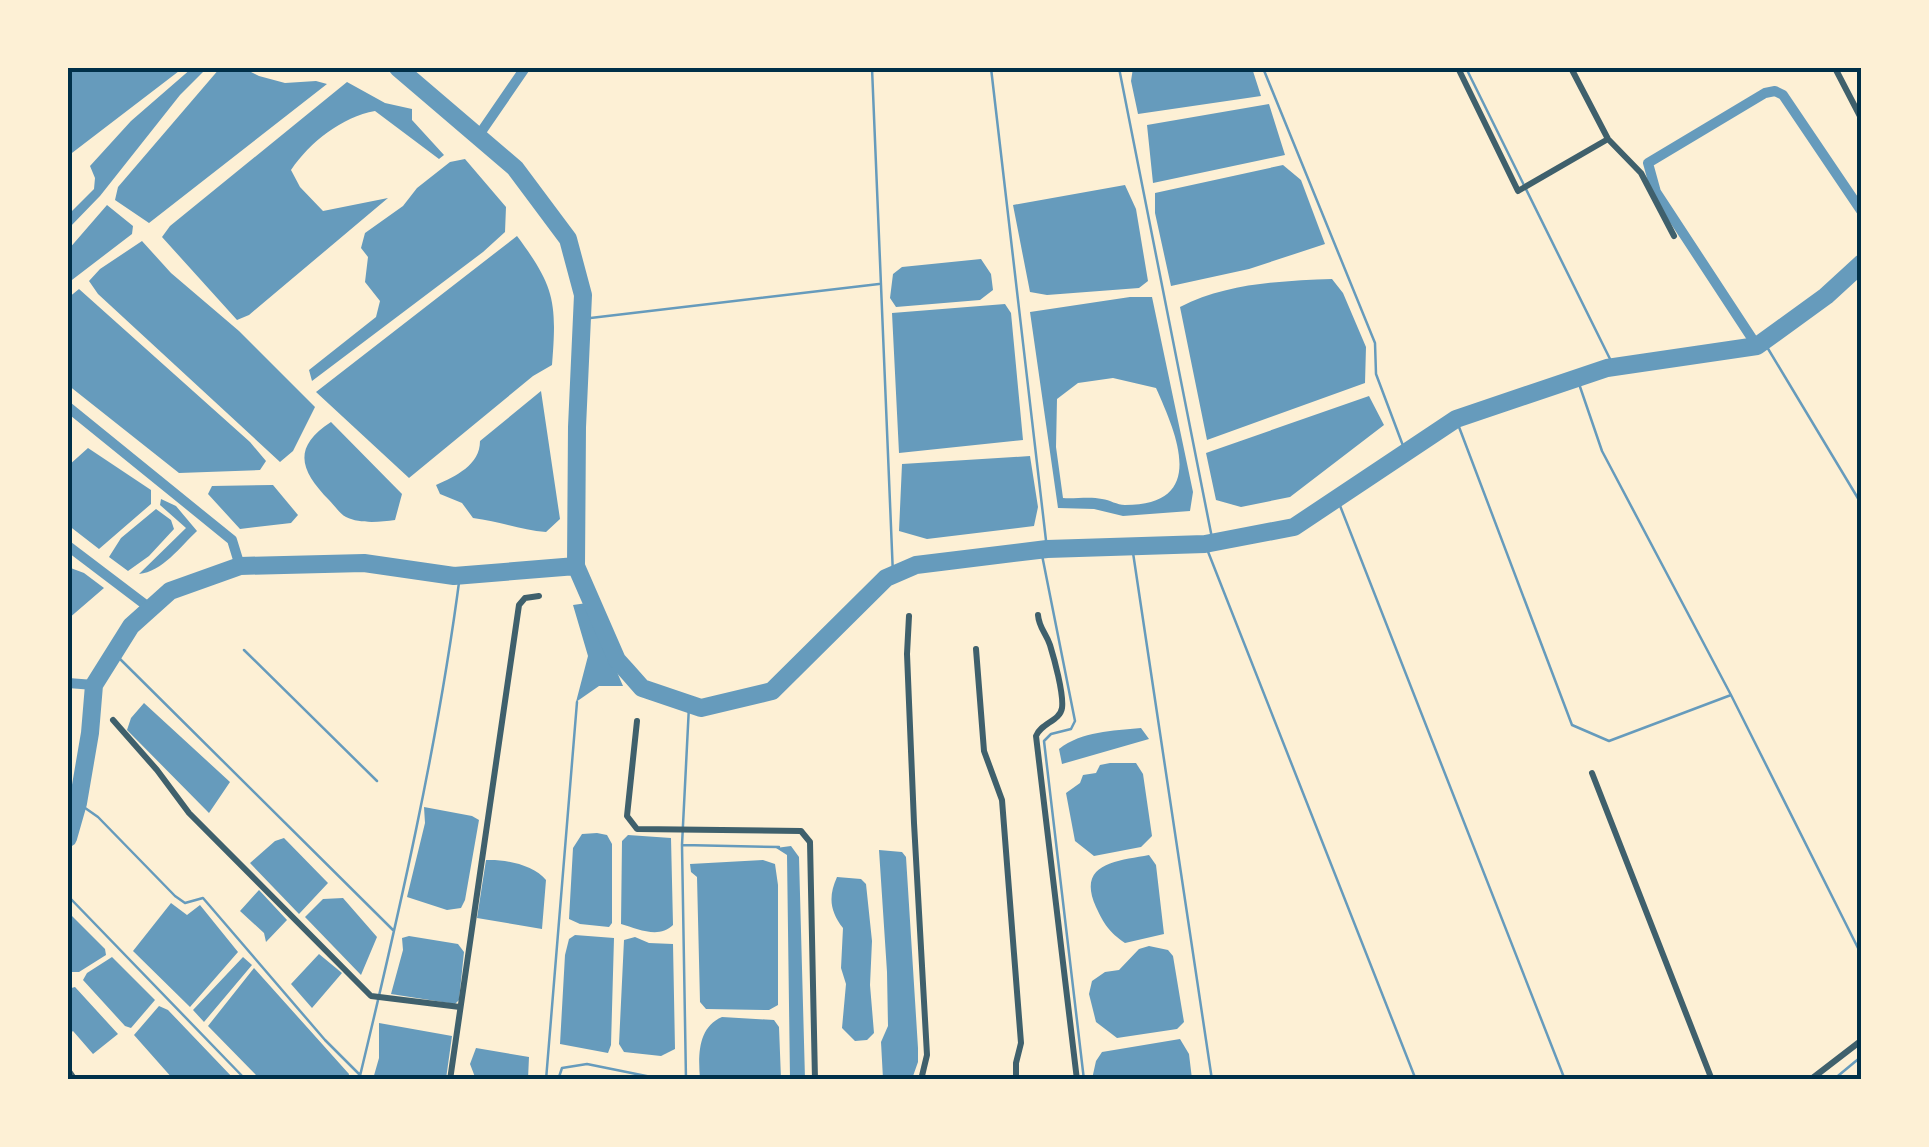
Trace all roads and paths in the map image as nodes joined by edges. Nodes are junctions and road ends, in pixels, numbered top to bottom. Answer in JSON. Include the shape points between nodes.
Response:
{"nodes":[{"id":1,"x":1458,"y":68,"type":"edge"},
{"id":2,"x":1571,"y":68,"type":"edge"},
{"id":3,"x":1835,"y":68,"type":"edge"},
{"id":4,"x":1862,"y":120,"type":"edge"},
{"id":5,"x":1608,"y":138,"type":"junction"},
{"id":6,"x":1674,"y":236,"type":"dead end"},
{"id":7,"x":539,"y":596,"type":"dead end"},
{"id":8,"x":1038,"y":615,"type":"dead end"},
{"id":9,"x":909,"y":616,"type":"dead end"},
{"id":10,"x":976,"y":649,"type":"dead end"},
{"id":11,"x":113,"y":720,"type":"dead end"},
{"id":12,"x":638,"y":721,"type":"dead end"},
{"id":13,"x":1592,"y":773,"type":"dead end"},
{"id":14,"x":460,"y":1007,"type":"junction"},
{"id":15,"x":1862,"y":1040,"type":"edge"},
{"id":16,"x":68,"y":1070,"type":"edge"},
{"id":17,"x":75,"y":1080,"type":"edge"},
{"id":18,"x":450,"y":1080,"type":"edge"},
{"id":19,"x":815,"y":1080,"type":"edge"},
{"id":20,"x":921,"y":1080,"type":"edge"},
{"id":21,"x":1016,"y":1080,"type":"edge"},
{"id":22,"x":1077,"y":1080,"type":"edge"},
{"id":23,"x":1712,"y":1080,"type":"edge"},
{"id":24,"x":1810,"y":1080,"type":"edge"}],
"edges":[{"from":1,"to":5,"type":"street","via":[[1518,191]]},
{"from":2,"to":5,"type":"street"},
{"from":3,"to":4,"type":"street"},
{"from":5,"to":6,"type":"street","via":[[1641,172]]},
{"from":7,"to":14,"type":"street","via":[[519,605]]},
{"from":8,"to":22,"type":"street","via":[[1062,705],[1036,736]]},
{"from":9,"to":20,"type":"street","via":[[927,1054]]},
{"from":10,"to":21,"type":"street","via":[[984,752],[1000,788],[1010,876],[1021,1044]]},
{"from":11,"to":14,"type":"street","via":[[189,813],[370,996]]},
{"from":12,"to":19,"type":"street","via":[[627,816],[637,828],[801,831],[810,842]]},
{"from":13,"to":23,"type":"street"},
{"from":14,"to":18,"type":"street"},
{"from":15,"to":24,"type":"street"},
{"from":16,"to":17,"type":"street"}]}
